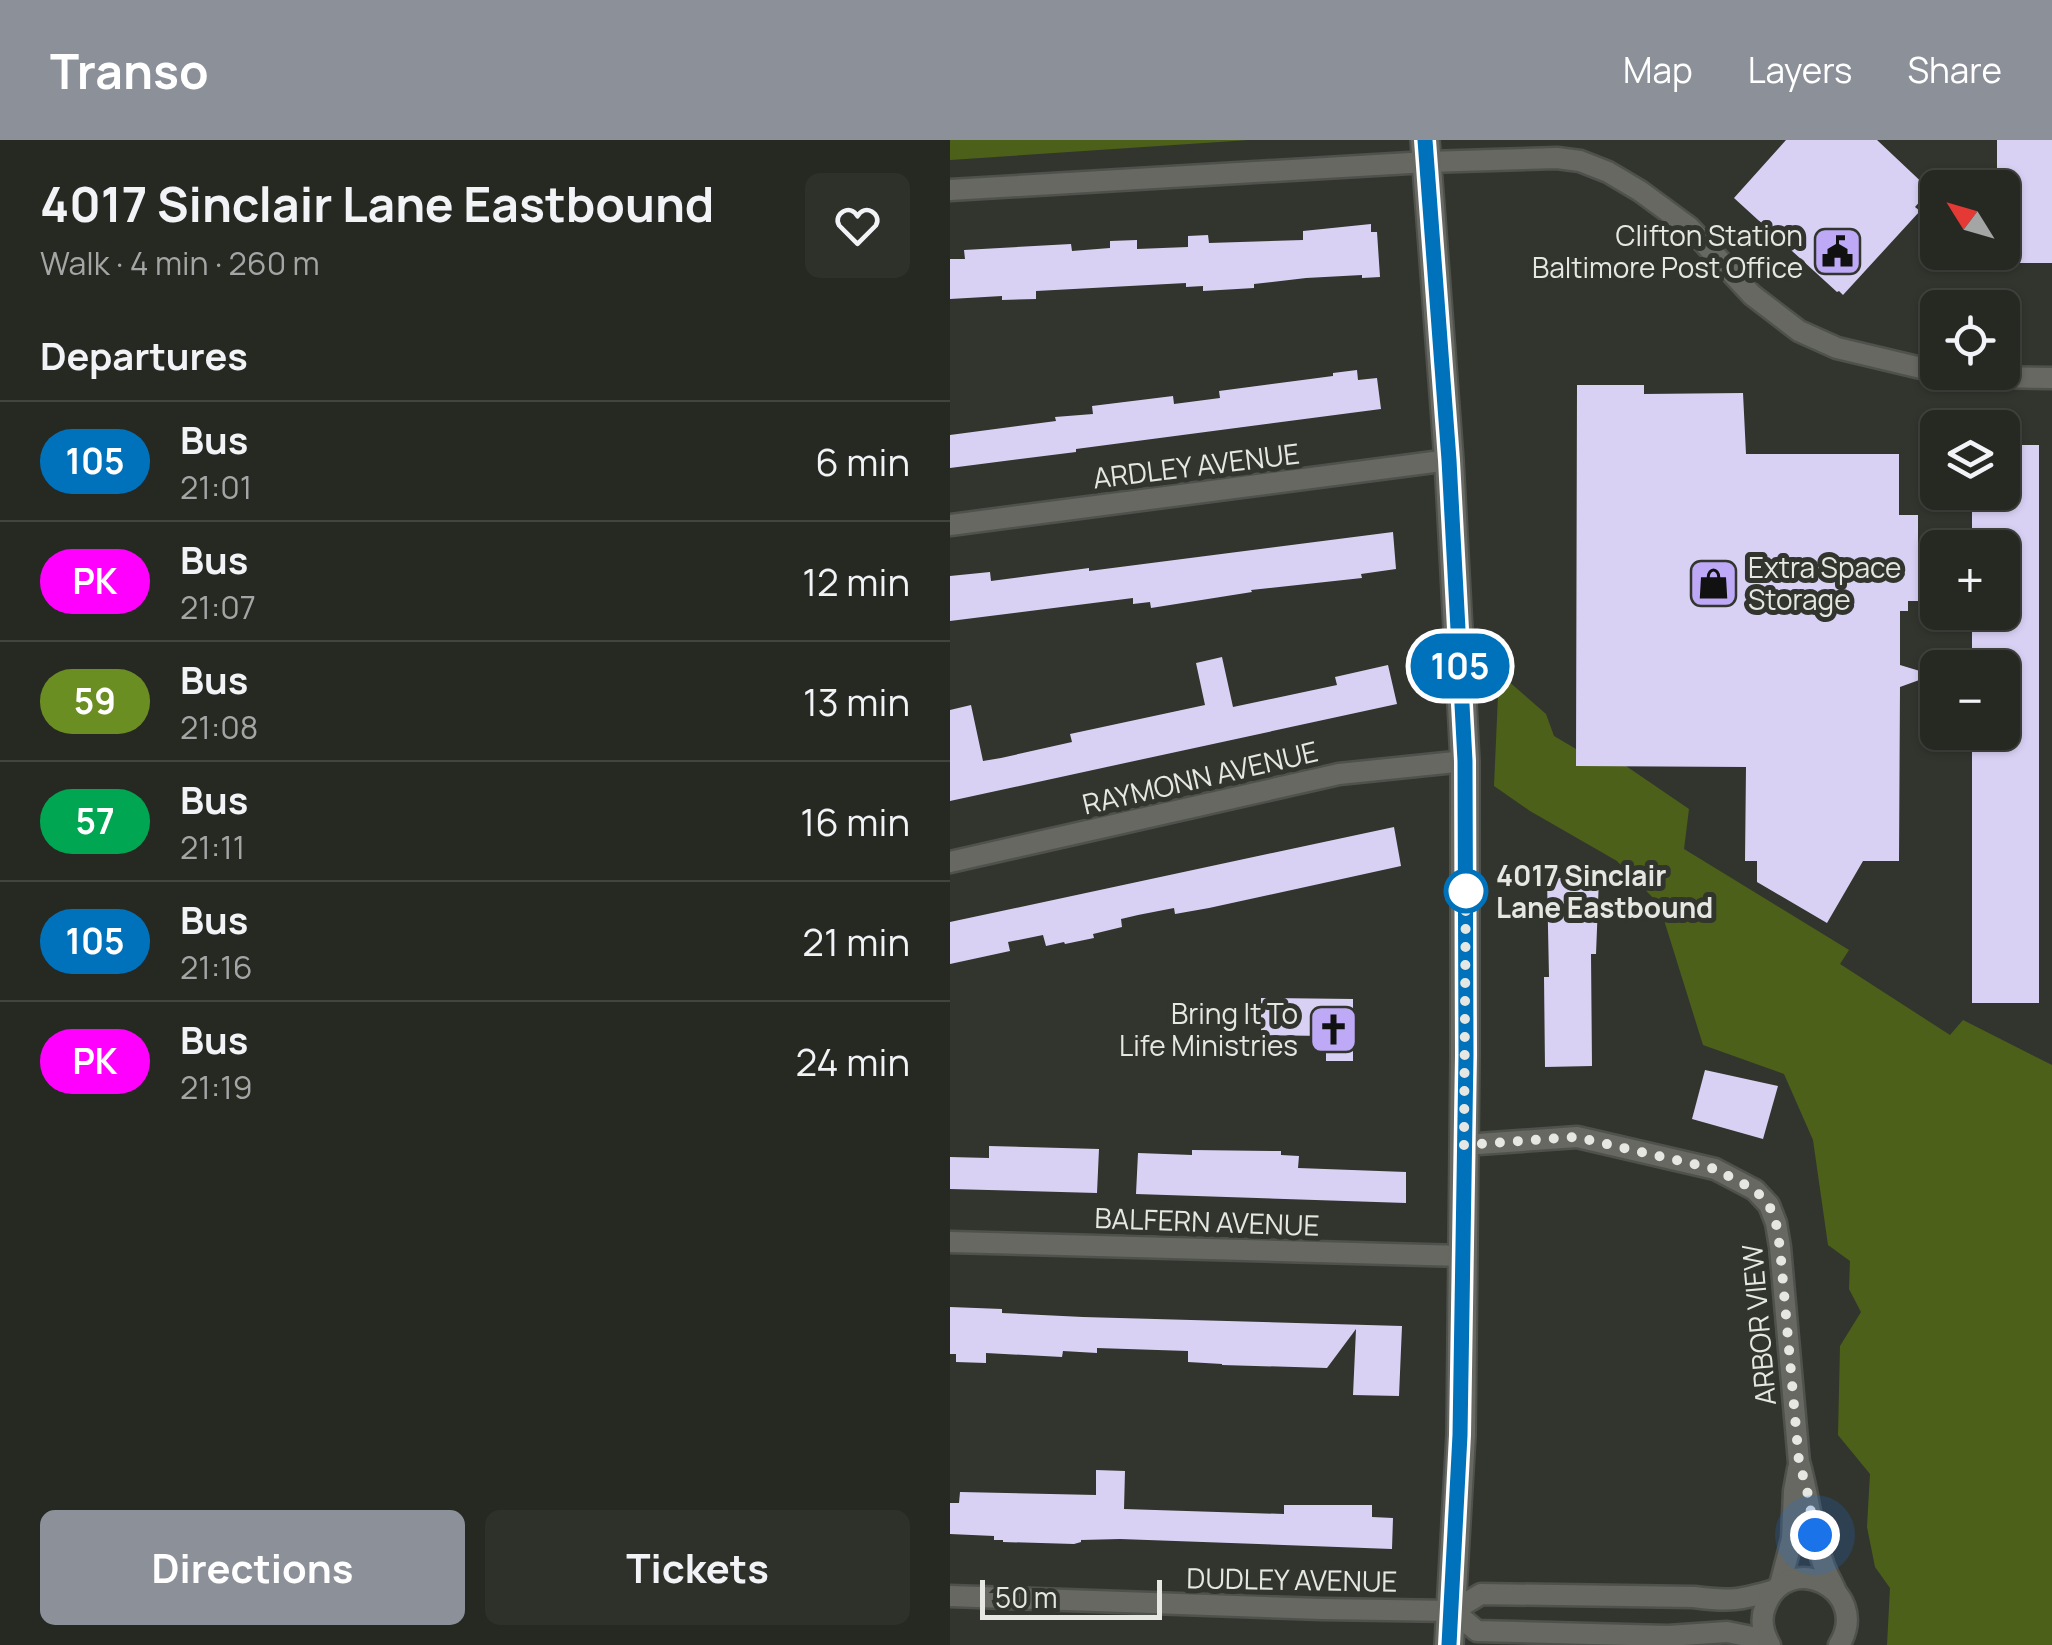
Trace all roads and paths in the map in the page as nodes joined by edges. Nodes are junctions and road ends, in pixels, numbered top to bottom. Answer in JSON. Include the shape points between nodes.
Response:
{"nodes":[{"id":1,"x":1426,"y":151,"type":"edge"},
{"id":2,"x":950,"y":190,"type":"edge"},
{"id":3,"x":1920,"y":368,"type":"edge"},
{"id":4,"x":2020,"y":378,"type":"edge"},
{"id":5,"x":2052,"y":378,"type":"edge"},
{"id":6,"x":1449,"y":460,"type":"junction"},
{"id":7,"x":950,"y":525,"type":"edge"},
{"id":8,"x":1465,"y":761,"type":"junction"},
{"id":9,"x":950,"y":862,"type":"edge"},
{"id":10,"x":1464,"y":1145,"type":"junction"},
{"id":11,"x":950,"y":1242,"type":"edge"},
{"id":12,"x":1463,"y":1256,"type":"junction"},
{"id":13,"x":1799,"y":1462,"type":"junction"},
{"id":14,"x":1778,"y":1588,"type":"junction"},
{"id":15,"x":1836,"y":1592,"type":"junction"},
{"id":16,"x":950,"y":1596,"type":"edge"},
{"id":17,"x":1452,"y":1610,"type":"junction"},
{"id":18,"x":1768,"y":1642,"type":"edge"},
{"id":19,"x":1841,"y":1643,"type":"edge"},
{"id":20,"x":1449,"y":1645,"type":"edge"}],
"edges":[{"from":1,"to":2,"type":"street"},
{"from":1,"to":3,"type":"street","via":[[1592,166],[1640,190],[1688,227],[1752,294],[1799,331],[1837,348]]},
{"from":1,"to":6,"type":"main road"},
{"from":4,"to":5,"type":"street"},
{"from":6,"to":7,"type":"street","name":"ARDLEY AVENUE"},
{"from":6,"to":8,"type":"main road"},
{"from":8,"to":9,"type":"street","name":"RAYMONN AVENUE","via":[[1339,774]]},
{"from":8,"to":10,"type":"main road"},
{"from":10,"to":12,"type":"main road"},
{"from":10,"to":13,"type":"street","name":"ARBOR VIEW","via":[[1576,1137],[1715,1169],[1755,1190],[1776,1223]]},
{"from":11,"to":12,"type":"street","name":"BALFERN AVENUE"},
{"from":12,"to":17,"type":"main road"},
{"from":13,"to":14,"type":"street","name":"ARBOR VIEW","via":[[1792,1539]]},
{"from":13,"to":15,"type":"street","name":"ARBOR VIEW"},
{"from":14,"to":15,"type":"street","via":[[1810,1578]]},
{"from":14,"to":17,"type":"street","via":[[1726,1601],[1480,1594]]},
{"from":14,"to":18,"type":"street","name":"ARBOR VIEW","via":[[1762,1614]]},
{"from":15,"to":19,"type":"street","name":"ARBOR VIEW","via":[[1847,1615]]},
{"from":16,"to":17,"type":"street","name":"DUDLEY AVENUE"},
{"from":17,"to":18,"type":"street","via":[[1477,1631],[1727,1632]]},
{"from":17,"to":20,"type":"main road"}]}
